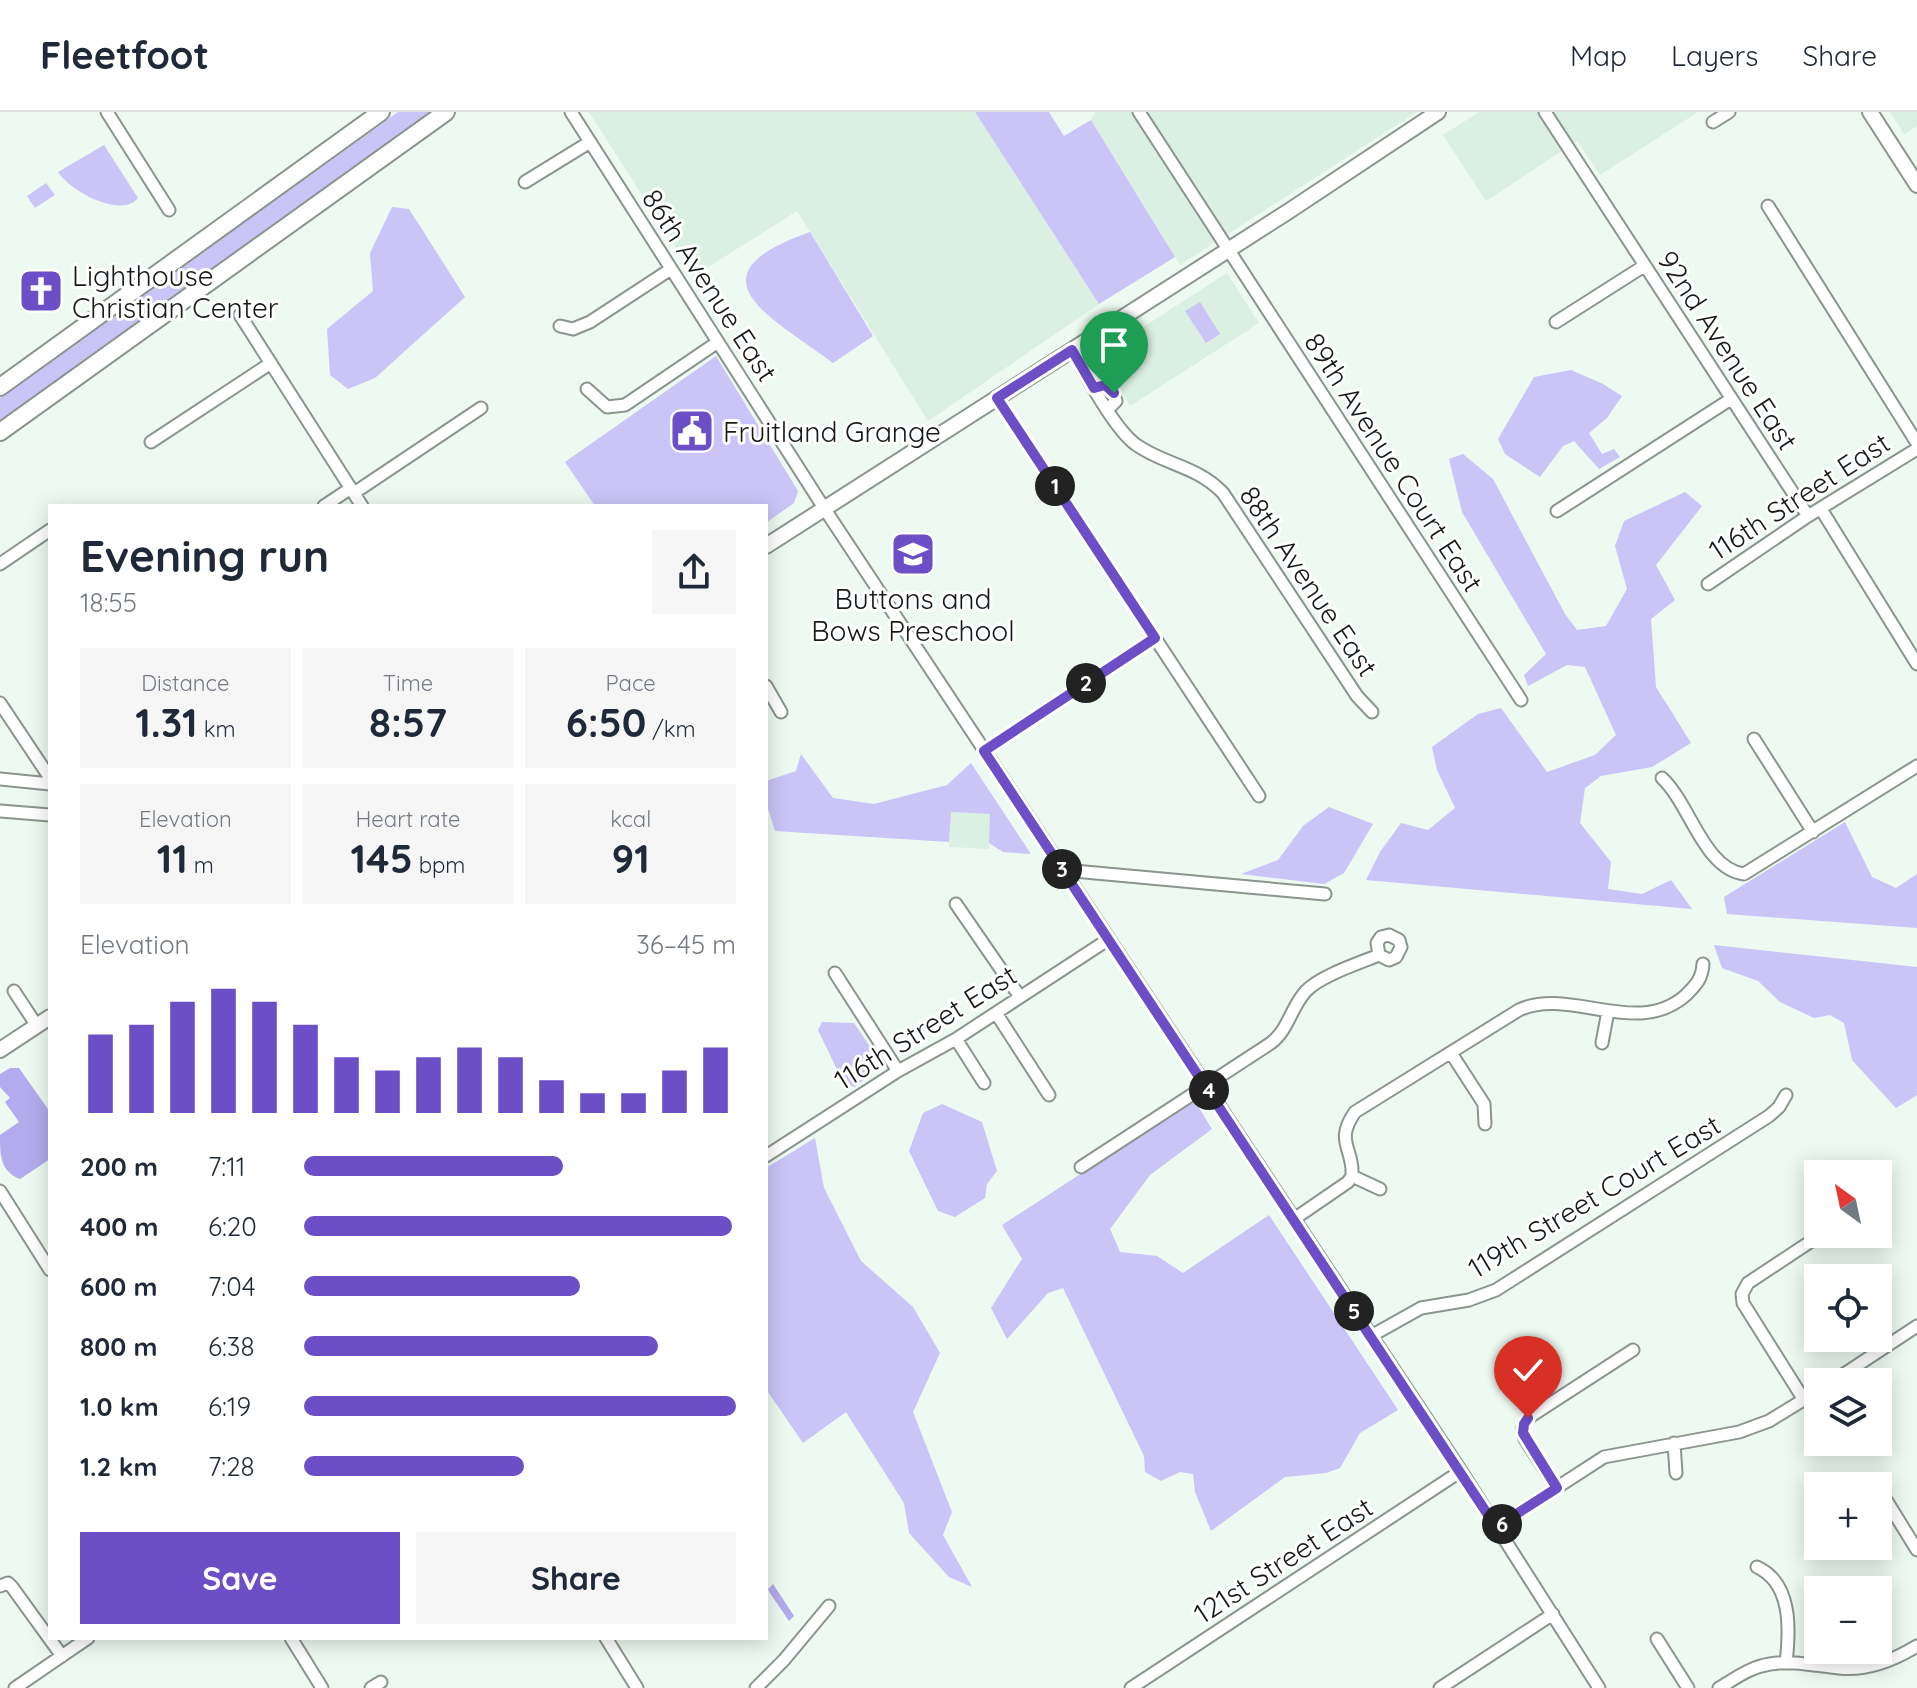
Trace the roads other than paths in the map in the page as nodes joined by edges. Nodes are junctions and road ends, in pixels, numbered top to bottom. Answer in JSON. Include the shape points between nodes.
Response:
{"nodes":[{"id":1,"x":107,"y":112,"type":"edge"},
{"id":2,"x":381,"y":112,"type":"edge"},
{"id":3,"x":446,"y":112,"type":"edge"},
{"id":4,"x":571,"y":112,"type":"edge"},
{"id":5,"x":1139,"y":112,"type":"edge"},
{"id":6,"x":1438,"y":112,"type":"edge"},
{"id":7,"x":1545,"y":112,"type":"edge"},
{"id":8,"x":1729,"y":112,"type":"edge"},
{"id":9,"x":1870,"y":112,"type":"edge"},
{"id":10,"x":1713,"y":122,"type":"dead end"},
{"id":11,"x":590,"y":142,"type":"junction"},
{"id":12,"x":525,"y":182,"type":"dead end"},
{"id":13,"x":1917,"y":185,"type":"edge"},
{"id":14,"x":1768,"y":206,"type":"dead end"},
{"id":15,"x":169,"y":210,"type":"dead end"},
{"id":16,"x":1227,"y":250,"type":"junction"},
{"id":17,"x":1644,"y":266,"type":"junction"},
{"id":18,"x":671,"y":269,"type":"junction"},
{"id":19,"x":240,"y":315,"type":"dead end"},
{"id":20,"x":1556,"y":322,"type":"dead end"},
{"id":21,"x":560,"y":326,"type":"dead end"},
{"id":22,"x":718,"y":342,"type":"junction"},
{"id":23,"x":1072,"y":350,"type":"junction"},
{"id":24,"x":271,"y":363,"type":"junction"},
{"id":25,"x":0,"y":387,"type":"edge"},
{"id":26,"x":587,"y":389,"type":"dead end"},
{"id":27,"x":997,"y":398,"type":"junction"},
{"id":28,"x":1731,"y":399,"type":"junction"},
{"id":29,"x":481,"y":408,"type":"dead end"},
{"id":30,"x":0,"y":432,"type":"edge"},
{"id":31,"x":151,"y":442,"type":"dead end"},
{"id":32,"x":1917,"y":446,"type":"edge"},
{"id":33,"x":352,"y":491,"type":"junction"},
{"id":34,"x":328,"y":504,"type":"edge"},
{"id":35,"x":361,"y":504,"type":"edge"},
{"id":36,"x":824,"y":508,"type":"junction"},
{"id":37,"x":1821,"y":509,"type":"junction"},
{"id":38,"x":1557,"y":511,"type":"dead end"},
{"id":39,"x":1808,"y":516,"type":"junction"},
{"id":40,"x":48,"y":531,"type":"edge"},
{"id":41,"x":768,"y":545,"type":"edge"},
{"id":42,"x":0,"y":564,"type":"edge"},
{"id":43,"x":1708,"y":584,"type":"dead end"},
{"id":44,"x":1155,"y":638,"type":"junction"},
{"id":45,"x":1917,"y":664,"type":"edge"},
{"id":46,"x":768,"y":689,"type":"edge"},
{"id":47,"x":1521,"y":700,"type":"dead end"},
{"id":48,"x":0,"y":703,"type":"edge"},
{"id":49,"x":781,"y":712,"type":"dead end"},
{"id":50,"x":1372,"y":712,"type":"dead end"},
{"id":51,"x":1754,"y":739,"type":"dead end"},
{"id":52,"x":984,"y":751,"type":"junction"},
{"id":53,"x":1917,"y":766,"type":"edge"},
{"id":54,"x":48,"y":778,"type":"edge"},
{"id":55,"x":1662,"y":778,"type":"dead end"},
{"id":56,"x":0,"y":779,"type":"edge"},
{"id":57,"x":48,"y":781,"type":"edge"},
{"id":58,"x":1259,"y":796,"type":"dead end"},
{"id":59,"x":0,"y":811,"type":"edge"},
{"id":60,"x":48,"y":815,"type":"edge"},
{"id":61,"x":1813,"y":832,"type":"junction"},
{"id":62,"x":1063,"y":870,"type":"junction"},
{"id":63,"x":1325,"y":894,"type":"dead end"},
{"id":64,"x":956,"y":904,"type":"dead end"},
{"id":65,"x":1109,"y":939,"type":"junction"},
{"id":66,"x":1379,"y":955,"type":"dead end"},
{"id":67,"x":1703,"y":964,"type":"dead end"},
{"id":68,"x":835,"y":973,"type":"dead end"},
{"id":69,"x":14,"y":991,"type":"dead end"},
{"id":70,"x":1020,"y":997,"type":"junction"},
{"id":71,"x":1608,"y":1011,"type":"junction"},
{"id":72,"x":996,"y":1013,"type":"junction"},
{"id":73,"x":44,"y":1022,"type":"edge"},
{"id":74,"x":956,"y":1039,"type":"junction"},
{"id":75,"x":1602,"y":1043,"type":"dead end"},
{"id":76,"x":0,"y":1050,"type":"edge"},
{"id":77,"x":1451,"y":1053,"type":"junction"},
{"id":78,"x":898,"y":1071,"type":"junction"},
{"id":79,"x":984,"y":1083,"type":"dead end"},
{"id":80,"x":1206,"y":1086,"type":"junction"},
{"id":81,"x":1049,"y":1095,"type":"dead end"},
{"id":82,"x":1786,"y":1095,"type":"dead end"},
{"id":83,"x":1485,"y":1124,"type":"dead end"},
{"id":84,"x":768,"y":1155,"type":"edge"},
{"id":85,"x":1081,"y":1167,"type":"dead end"},
{"id":86,"x":1352,"y":1176,"type":"junction"},
{"id":87,"x":1380,"y":1189,"type":"dead end"},
{"id":88,"x":0,"y":1191,"type":"edge"},
{"id":89,"x":4,"y":1206,"type":"edge"},
{"id":90,"x":1294,"y":1219,"type":"junction"},
{"id":91,"x":1804,"y":1246,"type":"edge"},
{"id":92,"x":48,"y":1267,"type":"edge"},
{"id":93,"x":1917,"y":1326,"type":"edge"},
{"id":94,"x":1371,"y":1336,"type":"junction"},
{"id":95,"x":1633,"y":1350,"type":"dead end"},
{"id":96,"x":1853,"y":1368,"type":"edge"},
{"id":97,"x":1804,"y":1400,"type":"joint"},
{"id":98,"x":1674,"y":1443,"type":"junction"},
{"id":99,"x":1461,"y":1471,"type":"junction"},
{"id":100,"x":1676,"y":1473,"type":"dead end"},
{"id":101,"x":1557,"y":1488,"type":"junction"},
{"id":102,"x":1892,"y":1510,"type":"edge"},
{"id":103,"x":1496,"y":1527,"type":"junction"},
{"id":104,"x":1917,"y":1550,"type":"edge"},
{"id":105,"x":1757,"y":1567,"type":"dead end"},
{"id":106,"x":0,"y":1586,"type":"edge"},
{"id":107,"x":829,"y":1606,"type":"dead end"},
{"id":108,"x":1553,"y":1614,"type":"junction"},
{"id":109,"x":48,"y":1637,"type":"edge"},
{"id":110,"x":1657,"y":1639,"type":"dead end"},
{"id":111,"x":50,"y":1640,"type":"edge"},
{"id":112,"x":85,"y":1640,"type":"edge"},
{"id":113,"x":292,"y":1640,"type":"edge"},
{"id":114,"x":607,"y":1640,"type":"edge"},
{"id":115,"x":1917,"y":1646,"type":"edge"},
{"id":116,"x":62,"y":1656,"type":"junction"},
{"id":117,"x":1786,"y":1663,"type":"junction"},
{"id":118,"x":15,"y":1688,"type":"edge"},
{"id":119,"x":322,"y":1688,"type":"edge"},
{"id":120,"x":637,"y":1688,"type":"edge"},
{"id":121,"x":756,"y":1688,"type":"edge"},
{"id":122,"x":1131,"y":1688,"type":"edge"},
{"id":123,"x":1440,"y":1688,"type":"edge"},
{"id":124,"x":1599,"y":1688,"type":"edge"},
{"id":125,"x":1688,"y":1688,"type":"edge"},
{"id":126,"x":1719,"y":1688,"type":"edge"}],
"edges":[{"from":1,"to":15,"type":"street"},
{"from":2,"to":25,"type":"highway"},
{"from":3,"to":30,"type":"highway"},
{"from":4,"to":11,"type":"street","name":"86th Avenue East"},
{"from":5,"to":16,"type":"street","name":"89th Avenue Court East"},
{"from":6,"to":16,"type":"main road"},
{"from":7,"to":17,"type":"street","name":"92nd Avenue East"},
{"from":8,"to":10,"type":"street"},
{"from":9,"to":13,"type":"main road"},
{"from":11,"to":12,"type":"street"},
{"from":11,"to":18,"type":"street","name":"86th Avenue East"},
{"from":14,"to":32,"type":"street"},
{"from":16,"to":23,"type":"main road"},
{"from":16,"to":47,"type":"street","name":"89th Avenue Court East"},
{"from":17,"to":20,"type":"street"},
{"from":17,"to":28,"type":"street","name":"92nd Avenue East"},
{"from":18,"to":21,"type":"street","via":[[590,322],[573,329]]},
{"from":18,"to":22,"type":"street","name":"86th Avenue East"},
{"from":19,"to":24,"type":"street"},
{"from":22,"to":26,"type":"street","via":[[625,405],[607,407]]},
{"from":22,"to":36,"type":"street","name":"86th Avenue East"},
{"from":23,"to":27,"type":"main road"},
{"from":23,"to":50,"type":"street","name":"88th Avenue East","via":[[1136,445],[1193,470],[1223,493]]},
{"from":24,"to":31,"type":"street"},
{"from":24,"to":33,"type":"street"},
{"from":27,"to":36,"type":"main road"},
{"from":27,"to":44,"type":"street"},
{"from":28,"to":38,"type":"street"},
{"from":28,"to":39,"type":"street","name":"92nd Avenue East"},
{"from":29,"to":33,"type":"street"},
{"from":32,"to":37,"type":"street","name":"116th Street East"},
{"from":33,"to":34,"type":"street"},
{"from":33,"to":35,"type":"street"},
{"from":36,"to":41,"type":"main road"},
{"from":36,"to":52,"type":"street","name":"86th Avenue East"},
{"from":37,"to":39,"type":"street","name":"116th Street East"},
{"from":37,"to":45,"type":"street"},
{"from":39,"to":43,"type":"street","name":"116th Street East"},
{"from":40,"to":42,"type":"street"},
{"from":44,"to":52,"type":"street"},
{"from":44,"to":58,"type":"street"},
{"from":46,"to":49,"type":"street"},
{"from":48,"to":54,"type":"street"},
{"from":51,"to":61,"type":"street"},
{"from":52,"to":62,"type":"street","name":"86th Avenue East"},
{"from":53,"to":61,"type":"street"},
{"from":55,"to":61,"type":"street","via":[[1714,858],[1737,873],[1752,870]]},
{"from":56,"to":57,"type":"street"},
{"from":59,"to":60,"type":"street"},
{"from":62,"to":63,"type":"street"},
{"from":62,"to":65,"type":"street","name":"86th Avenue East"},
{"from":64,"to":70,"type":"street"},
{"from":65,"to":70,"type":"street","name":"116th Street East"},
{"from":65,"to":80,"type":"street","name":"86th Avenue East"},
{"from":66,"to":80,"type":"street","via":[[1315,984],[1278,1038]]},
{"from":67,"to":71,"type":"street","via":[[1697,984],[1665,1010]]},
{"from":68,"to":78,"type":"street"},
{"from":69,"to":73,"type":"street"},
{"from":70,"to":72,"type":"street","name":"116th Street East"},
{"from":71,"to":75,"type":"street"},
{"from":71,"to":77,"type":"street","via":[[1531,1006]]},
{"from":72,"to":74,"type":"street","name":"116th Street East"},
{"from":72,"to":81,"type":"street"},
{"from":73,"to":76,"type":"main road"},
{"from":74,"to":78,"type":"street","name":"116th Street East"},
{"from":74,"to":79,"type":"street"},
{"from":77,"to":83,"type":"street","via":[[1484,1104]]},
{"from":77,"to":86,"type":"street","via":[[1355,1112],[1344,1140]]},
{"from":78,"to":84,"type":"street","name":"116th Street East"},
{"from":80,"to":85,"type":"street"},
{"from":80,"to":90,"type":"street","name":"86th Avenue East"},
{"from":82,"to":94,"type":"street","name":"119th Street Court East","via":[[1769,1116],[1496,1290],[1421,1308]]},
{"from":86,"to":87,"type":"street"},
{"from":86,"to":90,"type":"street"},
{"from":88,"to":89,"type":"street"},
{"from":89,"to":92,"type":"street"},
{"from":90,"to":94,"type":"street","name":"86th Avenue East"},
{"from":91,"to":97,"type":"street","via":[[1748,1283],[1742,1294]]},
{"from":93,"to":96,"type":"street"},
{"from":94,"to":99,"type":"street","name":"86th Avenue East"},
{"from":95,"to":101,"type":"street","via":[[1528,1418],[1523,1427],[1525,1439]]},
{"from":97,"to":98,"type":"street","via":[[1759,1426]]},
{"from":98,"to":100,"type":"street"},
{"from":98,"to":101,"type":"street","via":[[1613,1453]]},
{"from":99,"to":103,"type":"street","name":"86th Avenue East"},
{"from":99,"to":122,"type":"street","name":"121st Street East"},
{"from":101,"to":103,"type":"street"},
{"from":102,"to":104,"type":"street"},
{"from":103,"to":108,"type":"street","name":"86th Avenue East"},
{"from":105,"to":117,"type":"street","via":[[1772,1576],[1782,1592],[1788,1620]]},
{"from":106,"to":109,"type":"street","via":[[12,1587]]},
{"from":107,"to":121,"type":"street"},
{"from":108,"to":123,"type":"street"},
{"from":108,"to":124,"type":"street","name":"86th Avenue East"},
{"from":110,"to":125,"type":"street"},
{"from":111,"to":116,"type":"street"},
{"from":112,"to":116,"type":"street"},
{"from":113,"to":119,"type":"street"},
{"from":114,"to":120,"type":"street"},
{"from":115,"to":117,"type":"street","via":[[1858,1668]]},
{"from":116,"to":118,"type":"street"},
{"from":117,"to":126,"type":"street","via":[[1748,1670]]}]}
